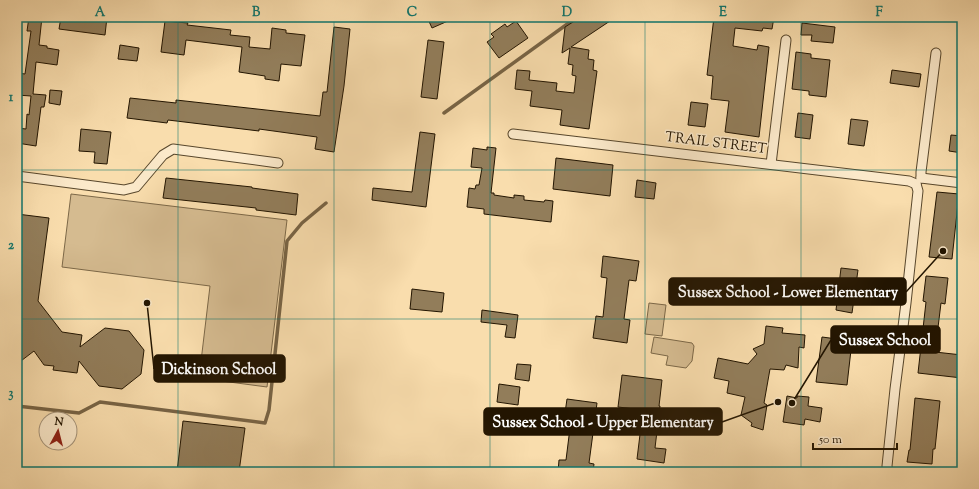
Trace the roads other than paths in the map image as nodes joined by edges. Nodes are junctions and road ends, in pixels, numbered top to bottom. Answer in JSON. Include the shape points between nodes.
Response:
{"nodes":[{"id":1,"x":786,"y":40,"type":"dead end"},
{"id":2,"x":936,"y":53,"type":"dead end"},
{"id":3,"x":513,"y":134,"type":"dead end"},
{"id":4,"x":278,"y":163,"type":"dead end"},
{"id":5,"x":771,"y":164,"type":"junction"},
{"id":6,"x":17,"y":176,"type":"edge"},
{"id":7,"x":919,"y":181,"type":"junction"},
{"id":8,"x":962,"y":183,"type":"edge"},
{"id":9,"x":888,"y":472,"type":"edge"}],
"edges":[{"from":1,"to":5,"type":"street"},
{"from":2,"to":7,"type":"street"},
{"from":3,"to":5,"type":"street","name":"TRAIL STREET"},
{"from":4,"to":6,"type":"street","via":[[173,149],[163,155],[136,187],[124,190]]},
{"from":5,"to":7,"type":"street","name":"TRAIL STREET"},
{"from":7,"to":8,"type":"street","name":"TRAIL STREET"},
{"from":7,"to":9,"type":"street"}]}
